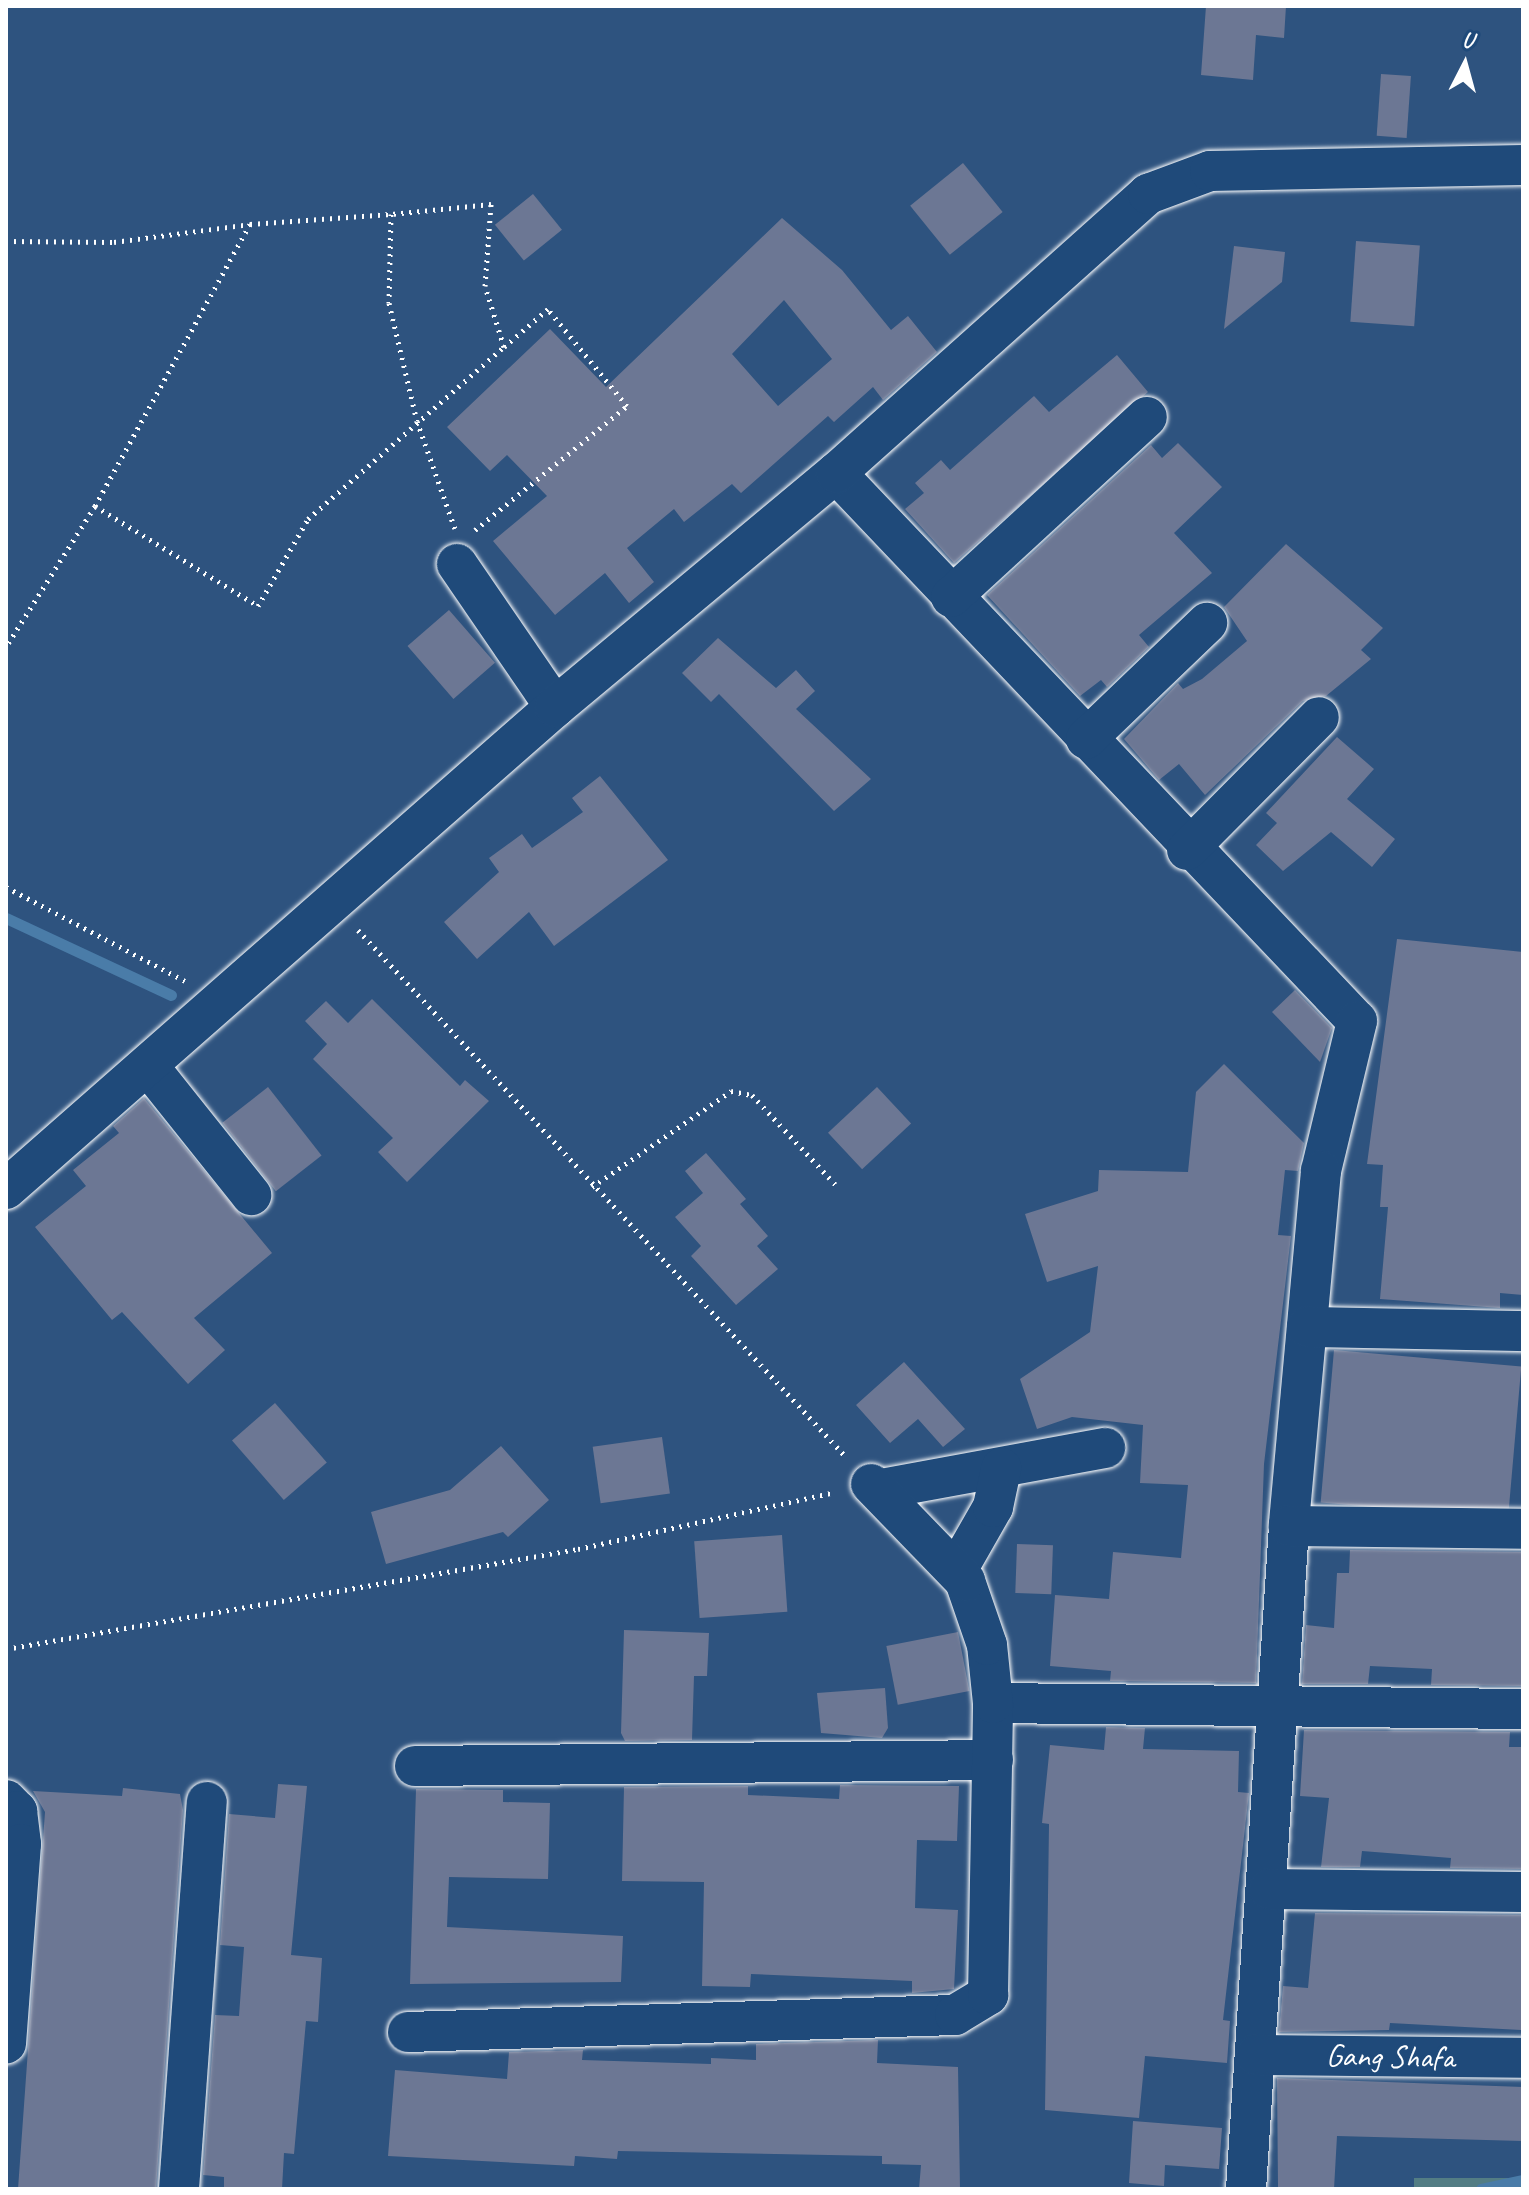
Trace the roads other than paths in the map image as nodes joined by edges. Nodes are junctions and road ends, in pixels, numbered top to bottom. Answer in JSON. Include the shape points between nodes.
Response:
{"nodes":[{"id":1,"x":1523,"y":165,"type":"edge"},
{"id":2,"x":1147,"y":417,"type":"dead end"},
{"id":3,"x":836,"y":473,"type":"junction"},
{"id":4,"x":457,"y":564,"type":"dead end"},
{"id":5,"x":951,"y":597,"type":"junction"},
{"id":6,"x":1207,"y":623,"type":"dead end"},
{"id":7,"x":555,"y":707,"type":"junction"},
{"id":8,"x":1319,"y":717,"type":"dead end"},
{"id":9,"x":1086,"y":739,"type":"junction"},
{"id":10,"x":1187,"y":850,"type":"junction"},
{"id":11,"x":149,"y":1067,"type":"junction"},
{"id":12,"x":6,"y":1189,"type":"edge"},
{"id":13,"x":251,"y":1195,"type":"dead end"},
{"id":14,"x":1307,"y":1327,"type":"junction"},
{"id":15,"x":1523,"y":1331,"type":"edge"},
{"id":16,"x":1105,"y":1448,"type":"dead end"},
{"id":17,"x":1001,"y":1468,"type":"junction"},
{"id":18,"x":1289,"y":1526,"type":"junction"},
{"id":19,"x":1523,"y":1529,"type":"edge"},
{"id":20,"x":957,"y":1570,"type":"junction"},
{"id":21,"x":993,"y":1703,"type":"junction"},
{"id":22,"x":1523,"y":1709,"type":"edge"},
{"id":23,"x":1280,"y":1710,"type":"junction"},
{"id":24,"x":993,"y":1760,"type":"junction"},
{"id":25,"x":415,"y":1766,"type":"dead end"},
{"id":26,"x":6,"y":1800,"type":"edge"},
{"id":27,"x":207,"y":1802,"type":"dead end"},
{"id":28,"x":1269,"y":1889,"type":"junction"},
{"id":29,"x":1523,"y":1892,"type":"edge"},
{"id":30,"x":408,"y":2032,"type":"dead end"},
{"id":31,"x":6,"y":2043,"type":"edge"},
{"id":32,"x":1256,"y":2055,"type":"junction"},
{"id":33,"x":1523,"y":2058,"type":"edge"},
{"id":34,"x":179,"y":2189,"type":"edge"},
{"id":35,"x":1246,"y":2189,"type":"edge"}],
"edges":[{"from":1,"to":3,"type":"street","via":[[1183,176],[1148,194]]},
{"from":2,"to":5,"type":"street"},
{"from":3,"to":5,"type":"street"},
{"from":3,"to":7,"type":"street"},
{"from":4,"to":7,"type":"street"},
{"from":5,"to":9,"type":"street"},
{"from":6,"to":9,"type":"street"},
{"from":7,"to":11,"type":"street"},
{"from":8,"to":10,"type":"street"},
{"from":9,"to":10,"type":"street"},
{"from":10,"to":14,"type":"street","via":[[1357,1021],[1321,1171]]},
{"from":11,"to":12,"type":"street"},
{"from":11,"to":13,"type":"street"},
{"from":14,"to":15,"type":"street"},
{"from":14,"to":18,"type":"street"},
{"from":16,"to":17,"type":"street"},
{"from":17,"to":20,"type":"street","via":[[993,1507]]},
{"from":17,"to":20,"type":"street","via":[[876,1486]]},
{"from":18,"to":19,"type":"street"},
{"from":18,"to":23,"type":"street"},
{"from":20,"to":21,"type":"street","via":[[978,1611]]},
{"from":21,"to":23,"type":"street"},
{"from":21,"to":24,"type":"street"},
{"from":22,"to":23,"type":"street"},
{"from":23,"to":28,"type":"street"},
{"from":24,"to":25,"type":"street"},
{"from":24,"to":30,"type":"street","via":[[993,1979],[978,2007],[955,2015]]},
{"from":26,"to":31,"type":"street","via":[[17,1811],[21,1844]]},
{"from":27,"to":34,"type":"street"},
{"from":28,"to":29,"type":"street"},
{"from":28,"to":32,"type":"street"},
{"from":32,"to":33,"type":"street","name":"Gang Shafa"},
{"from":32,"to":35,"type":"street"}]}
